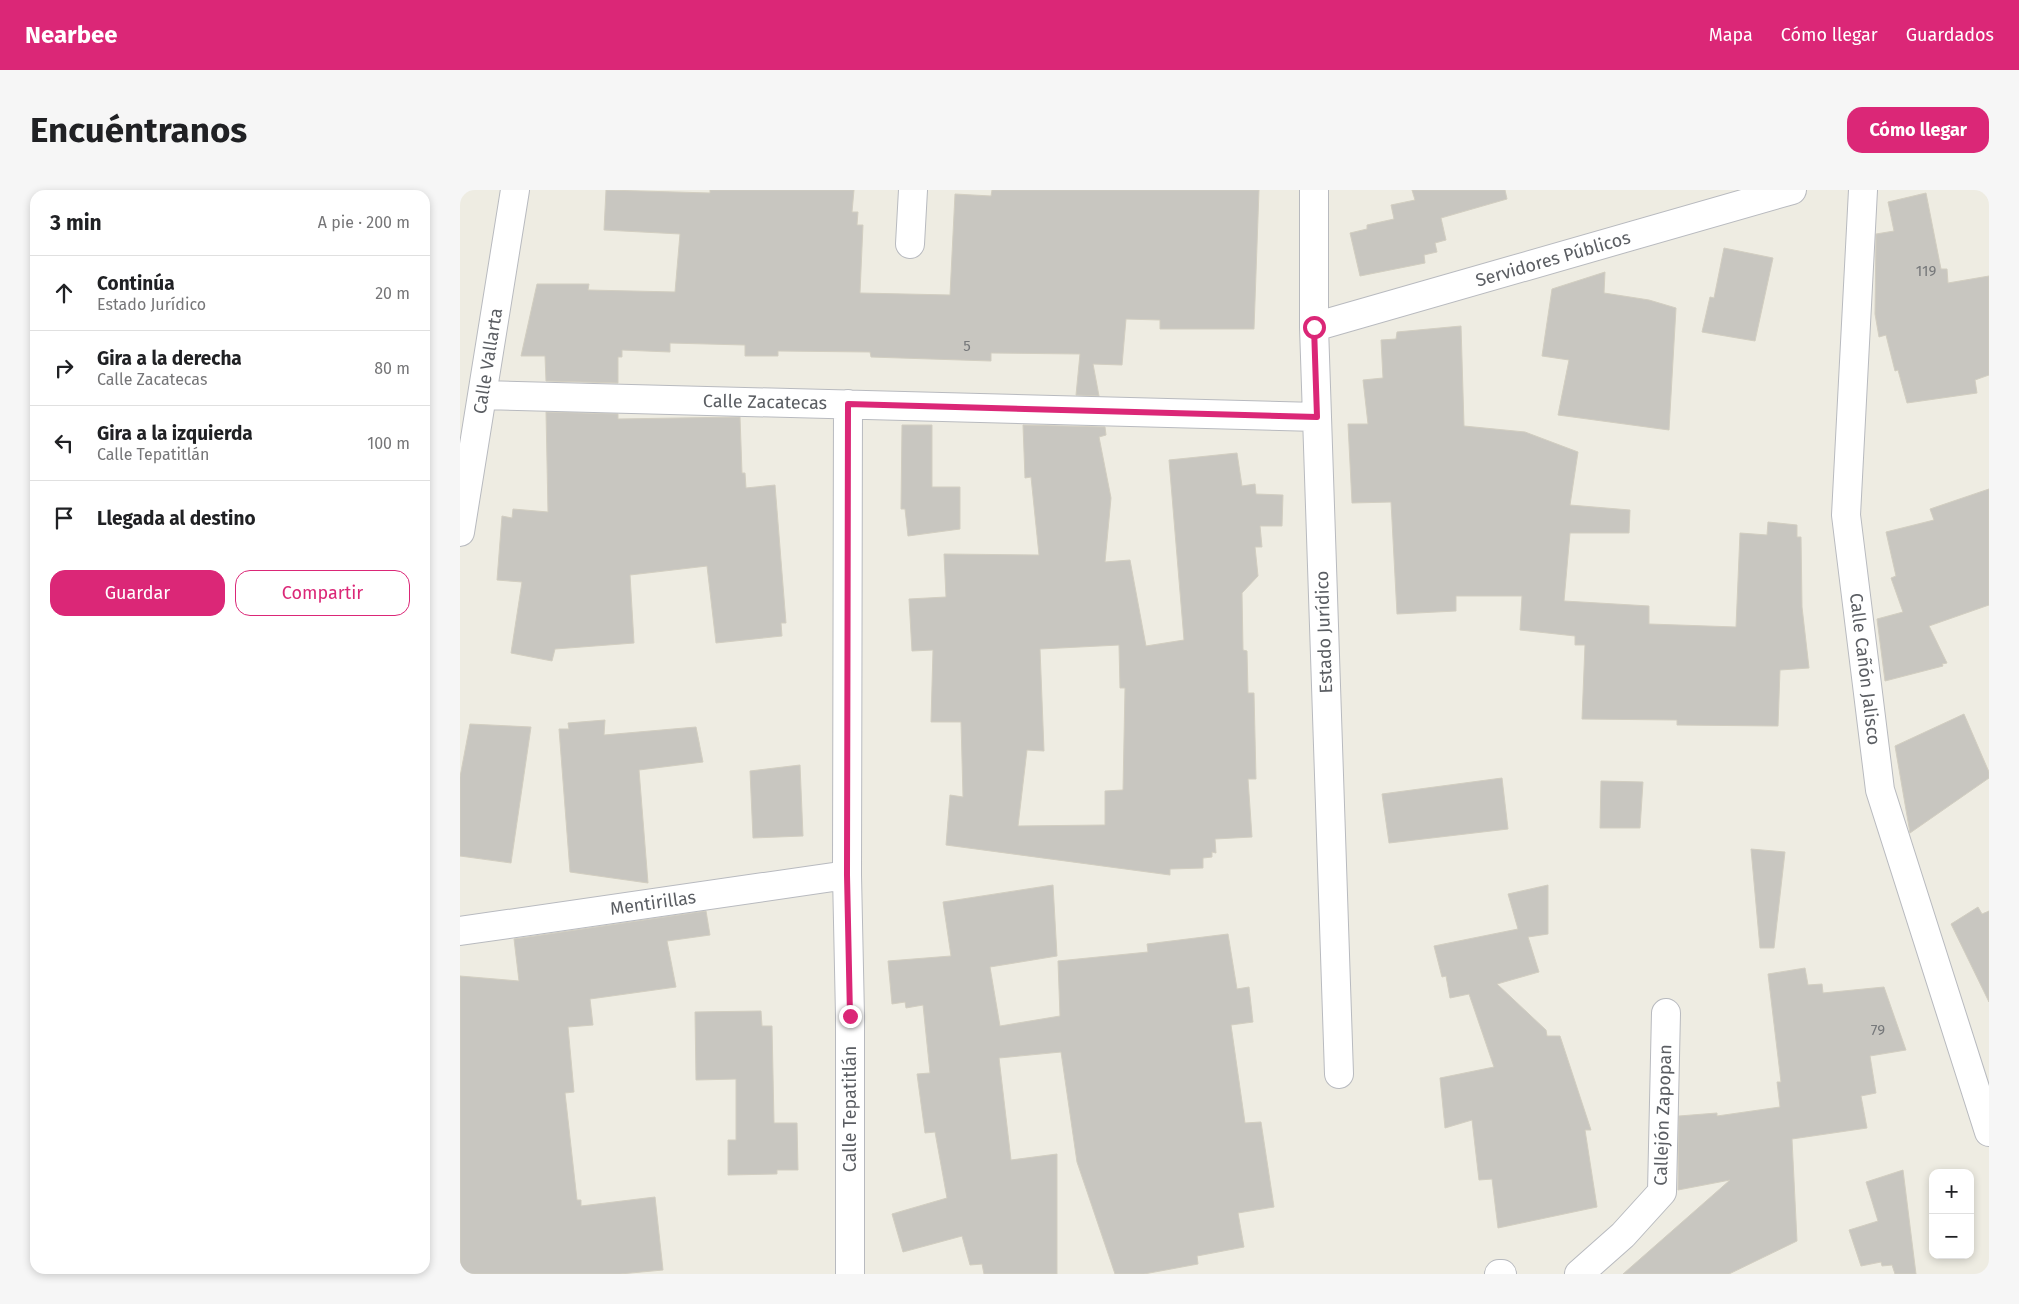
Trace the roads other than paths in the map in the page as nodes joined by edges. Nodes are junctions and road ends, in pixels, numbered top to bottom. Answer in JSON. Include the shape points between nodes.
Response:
{"nodes":[{"id":1,"x":515,"y":190,"type":"edge"},
{"id":2,"x":913,"y":190,"type":"edge"},
{"id":3,"x":1314,"y":190,"type":"edge"},
{"id":4,"x":1792,"y":190,"type":"edge"},
{"id":5,"x":1863,"y":190,"type":"edge"},
{"id":6,"x":910,"y":244,"type":"dead end"},
{"id":7,"x":1314,"y":327,"type":"junction"},
{"id":8,"x":483,"y":395,"type":"junction"},
{"id":9,"x":848,"y":404,"type":"junction"},
{"id":10,"x":1317,"y":417,"type":"junction"},
{"id":11,"x":460,"y":532,"type":"edge"},
{"id":12,"x":847,"y":875,"type":"junction"},
{"id":13,"x":460,"y":930,"type":"edge"},
{"id":14,"x":1666,"y":1013,"type":"dead end"},
{"id":15,"x":1339,"y":1074,"type":"dead end"},
{"id":16,"x":1989,"y":1132,"type":"edge"},
{"id":17,"x":850,"y":1274,"type":"edge"},
{"id":18,"x":1579,"y":1274,"type":"edge"}],
"edges":[{"from":1,"to":8,"type":"street","name":"Calle Vallarta"},
{"from":2,"to":6,"type":"street"},
{"from":3,"to":7,"type":"street","name":"Estado Jurídico"},
{"from":4,"to":7,"type":"street","name":"Servidores Públicos"},
{"from":5,"to":16,"type":"street","name":"Calle Cañón Jalisco","via":[[1846,514],[1880,790]]},
{"from":7,"to":10,"type":"street","name":"Estado Jurídico"},
{"from":8,"to":9,"type":"street","name":"Calle Zacatecas"},
{"from":8,"to":11,"type":"street","name":"Calle Vallarta"},
{"from":9,"to":10,"type":"street","name":"Calle Zacatecas"},
{"from":9,"to":12,"type":"street","name":"Calle Tepatitlán"},
{"from":10,"to":15,"type":"street","name":"Estado Jurídico"},
{"from":12,"to":13,"type":"street","name":"Mentirillas"},
{"from":12,"to":17,"type":"street","name":"Calle Tepatitlán"},
{"from":14,"to":18,"type":"street","name":"Callejón Zapopan","via":[[1662,1192]]}]}
